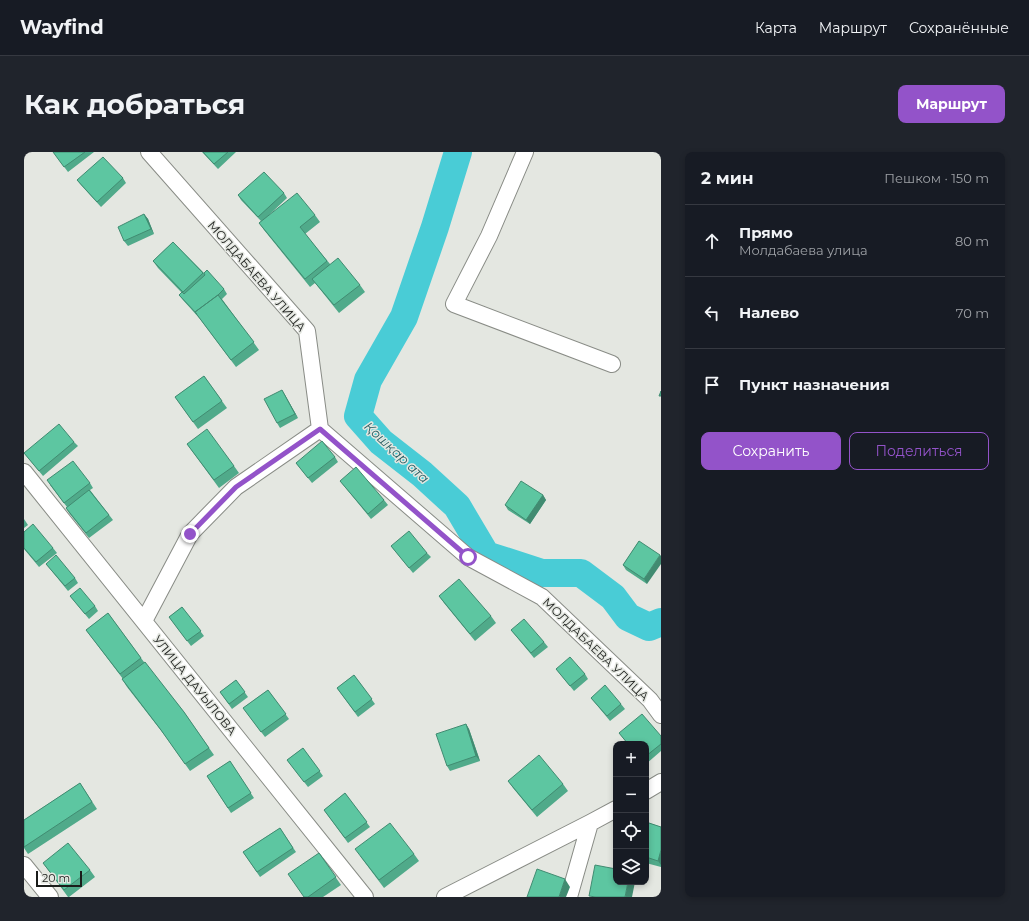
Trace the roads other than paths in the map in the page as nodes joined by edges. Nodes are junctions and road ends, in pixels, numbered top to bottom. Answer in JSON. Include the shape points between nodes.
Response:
{"nodes":[{"id":1,"x":149,"y":152,"type":"edge"},
{"id":2,"x":525,"y":152,"type":"edge"},
{"id":3,"x":612,"y":364,"type":"dead end"},
{"id":4,"x":320,"y":429,"type":"junction"},
{"id":5,"x":24,"y":472,"type":"edge"},
{"id":6,"x":144,"y":622,"type":"junction"},
{"id":7,"x":661,"y":715,"type":"edge"},
{"id":8,"x":661,"y":782,"type":"edge"},
{"id":9,"x":649,"y":789,"type":"edge"},
{"id":10,"x":613,"y":810,"type":"edge"},
{"id":11,"x":590,"y":823,"type":"junction"},
{"id":12,"x":24,"y":865,"type":"edge"},
{"id":13,"x":50,"y":897,"type":"edge"},
{"id":14,"x":365,"y":897,"type":"edge"},
{"id":15,"x":446,"y":897,"type":"edge"},
{"id":16,"x":569,"y":897,"type":"edge"}],
"edges":[{"from":1,"to":4,"type":"street","name":"МОЛДАБАЕВА УЛИЦА","via":[[307,331]]},
{"from":2,"to":3,"type":"street","via":[[489,236],[454,304]]},
{"from":4,"to":6,"type":"street","via":[[236,487],[190,534]]},
{"from":4,"to":7,"type":"street","name":"МОЛДАБАЕВА УЛИЦА","via":[[468,557],[542,597],[650,700]]},
{"from":5,"to":6,"type":"street","name":"УЛИЦА ДАУЫЛОВА"},
{"from":6,"to":14,"type":"street","name":"УЛИЦА ДАУЫЛОВА"},
{"from":8,"to":9,"type":"street"},
{"from":10,"to":11,"type":"street"},
{"from":11,"to":15,"type":"street"},
{"from":11,"to":16,"type":"street"},
{"from":12,"to":13,"type":"street"}]}
